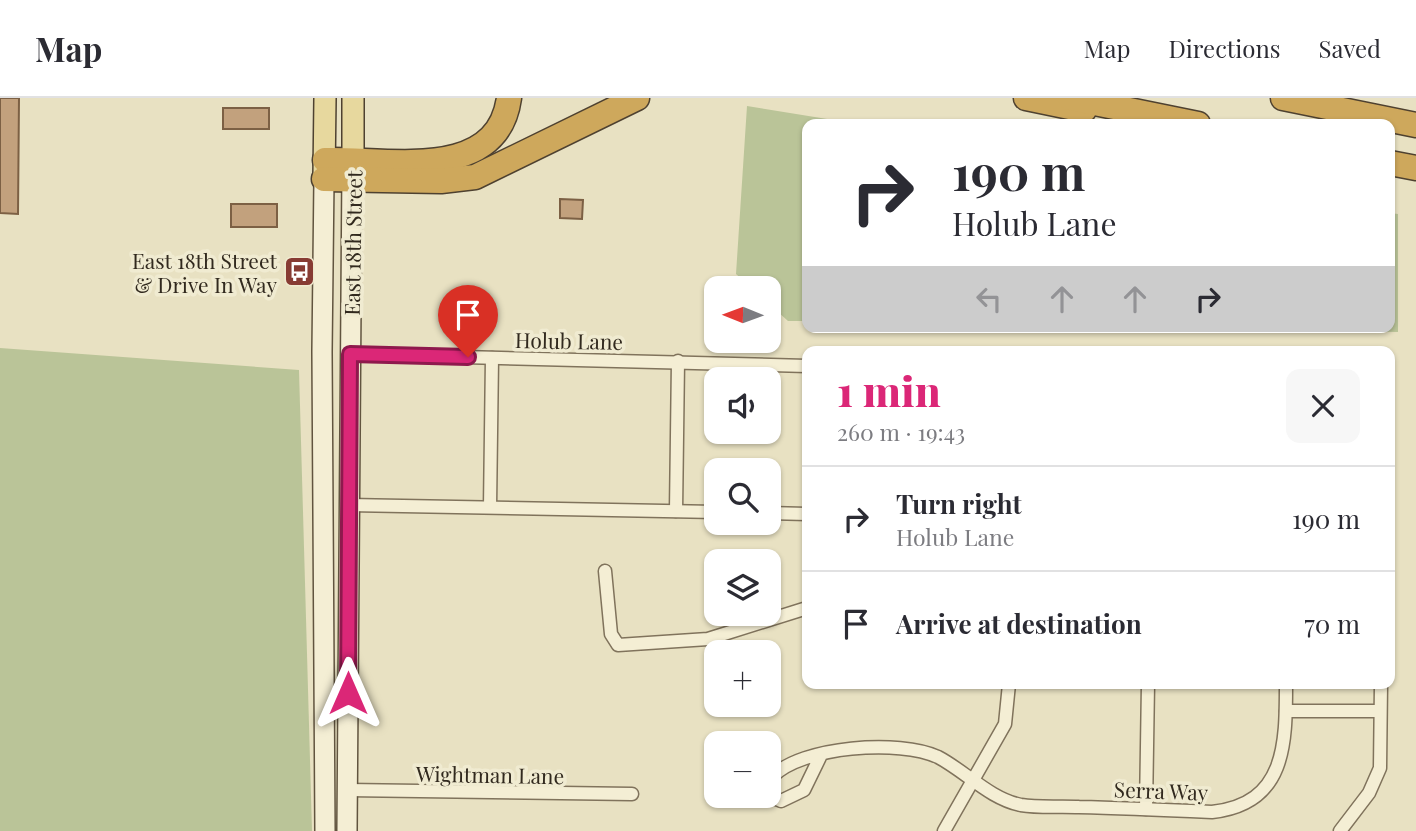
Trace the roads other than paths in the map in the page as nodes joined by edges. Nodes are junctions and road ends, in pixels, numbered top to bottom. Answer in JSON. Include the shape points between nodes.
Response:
{"nodes":[{"id":1,"x":325,"y":98,"type":"edge"},
{"id":2,"x":354,"y":98,"type":"edge"},
{"id":3,"x":509,"y":98,"type":"edge"},
{"id":4,"x":637,"y":98,"type":"edge"},
{"id":5,"x":1026,"y":98,"type":"edge"},
{"id":6,"x":1070,"y":98,"type":"edge"},
{"id":7,"x":1283,"y":98,"type":"edge"},
{"id":8,"x":1126,"y":119,"type":"edge"},
{"id":9,"x":1173,"y":119,"type":"edge"},
{"id":10,"x":1386,"y":119,"type":"edge"},
{"id":11,"x":1395,"y":121,"type":"edge"},
{"id":12,"x":1416,"y":125,"type":"edge"},
{"id":13,"x":1395,"y":164,"type":"edge"},
{"id":14,"x":1416,"y":168,"type":"edge"},
{"id":15,"x":352,"y":169,"type":"junction"},
{"id":16,"x":325,"y":170,"type":"junction"},
{"id":17,"x":350,"y":354,"type":"junction"},
{"id":18,"x":492,"y":358,"type":"junction"},
{"id":19,"x":678,"y":361,"type":"junction"},
{"id":20,"x":802,"y":366,"type":"edge"},
{"id":21,"x":349,"y":505,"type":"junction"},
{"id":22,"x":490,"y":507,"type":"junction"},
{"id":23,"x":676,"y":511,"type":"junction"},
{"id":24,"x":704,"y":512,"type":"edge"},
{"id":25,"x":781,"y":513,"type":"edge"},
{"id":26,"x":802,"y":514,"type":"edge"},
{"id":27,"x":605,"y":571,"type":"dead end"},
{"id":28,"x":802,"y":609,"type":"edge"},
{"id":29,"x":1008,"y":689,"type":"edge"},
{"id":30,"x":1148,"y":689,"type":"edge"},
{"id":31,"x":1286,"y":689,"type":"edge"},
{"id":32,"x":1381,"y":689,"type":"edge"},
{"id":33,"x":1286,"y":711,"type":"junction"},
{"id":34,"x":1380,"y":711,"type":"junction"},
{"id":35,"x":821,"y":755,"type":"dead end"},
{"id":36,"x":973,"y":781,"type":"junction"},
{"id":37,"x":348,"y":790,"type":"junction"},
{"id":38,"x":632,"y":794,"type":"dead end"},
{"id":39,"x":1146,"y":809,"type":"junction"},
{"id":40,"x":325,"y":831,"type":"edge"},
{"id":41,"x":347,"y":831,"type":"edge"},
{"id":42,"x":944,"y":831,"type":"edge"},
{"id":43,"x":1340,"y":831,"type":"edge"}],
"edges":[{"from":1,"to":16,"type":"main road"},
{"from":2,"to":15,"type":"main road"},
{"from":3,"to":15,"type":"highway","via":[[493,135],[455,160]]},
{"from":4,"to":15,"type":"highway","via":[[475,177],[441,181]]},
{"from":5,"to":8,"type":"highway"},
{"from":6,"to":9,"type":"highway"},
{"from":7,"to":10,"type":"highway"},
{"from":11,"to":12,"type":"highway"},
{"from":13,"to":14,"type":"highway"},
{"from":15,"to":16,"type":"highway"},
{"from":15,"to":17,"type":"main road","name":"East 18th Street"},
{"from":16,"to":40,"type":"main road","name":"East 18th Street"},
{"from":17,"to":18,"type":"street","name":"Holub Lane"},
{"from":17,"to":21,"type":"main road","name":"East 18th Street"},
{"from":18,"to":19,"type":"street","name":"Holub Lane"},
{"from":18,"to":22,"type":"street"},
{"from":19,"to":20,"type":"street","name":"Holub Lane"},
{"from":19,"to":23,"type":"street"},
{"from":21,"to":22,"type":"street"},
{"from":21,"to":37,"type":"main road","name":"East 18th Street"},
{"from":22,"to":23,"type":"street"},
{"from":23,"to":24,"type":"street"},
{"from":25,"to":26,"type":"street"},
{"from":27,"to":28,"type":"street","via":[[611,634],[618,646],[694,641]]},
{"from":29,"to":36,"type":"street","via":[[1005,724]]},
{"from":30,"to":39,"type":"street"},
{"from":31,"to":33,"type":"street","name":"Serra Way"},
{"from":32,"to":34,"type":"street"},
{"from":33,"to":34,"type":"street"},
{"from":33,"to":39,"type":"street","name":"Serra Way","via":[[1276,772],[1249,803],[1212,811]]},
{"from":34,"to":43,"type":"street","via":[[1376,782]]},
{"from":35,"to":36,"type":"street","name":"Serra Way","via":[[838,749],[914,750],[940,758]]},
{"from":36,"to":39,"type":"street","name":"Serra Way","via":[[1021,805]]},
{"from":36,"to":42,"type":"street"},
{"from":37,"to":38,"type":"street","name":"Wightman Lane"},
{"from":37,"to":41,"type":"main road","name":"East 18th Street"}]}
